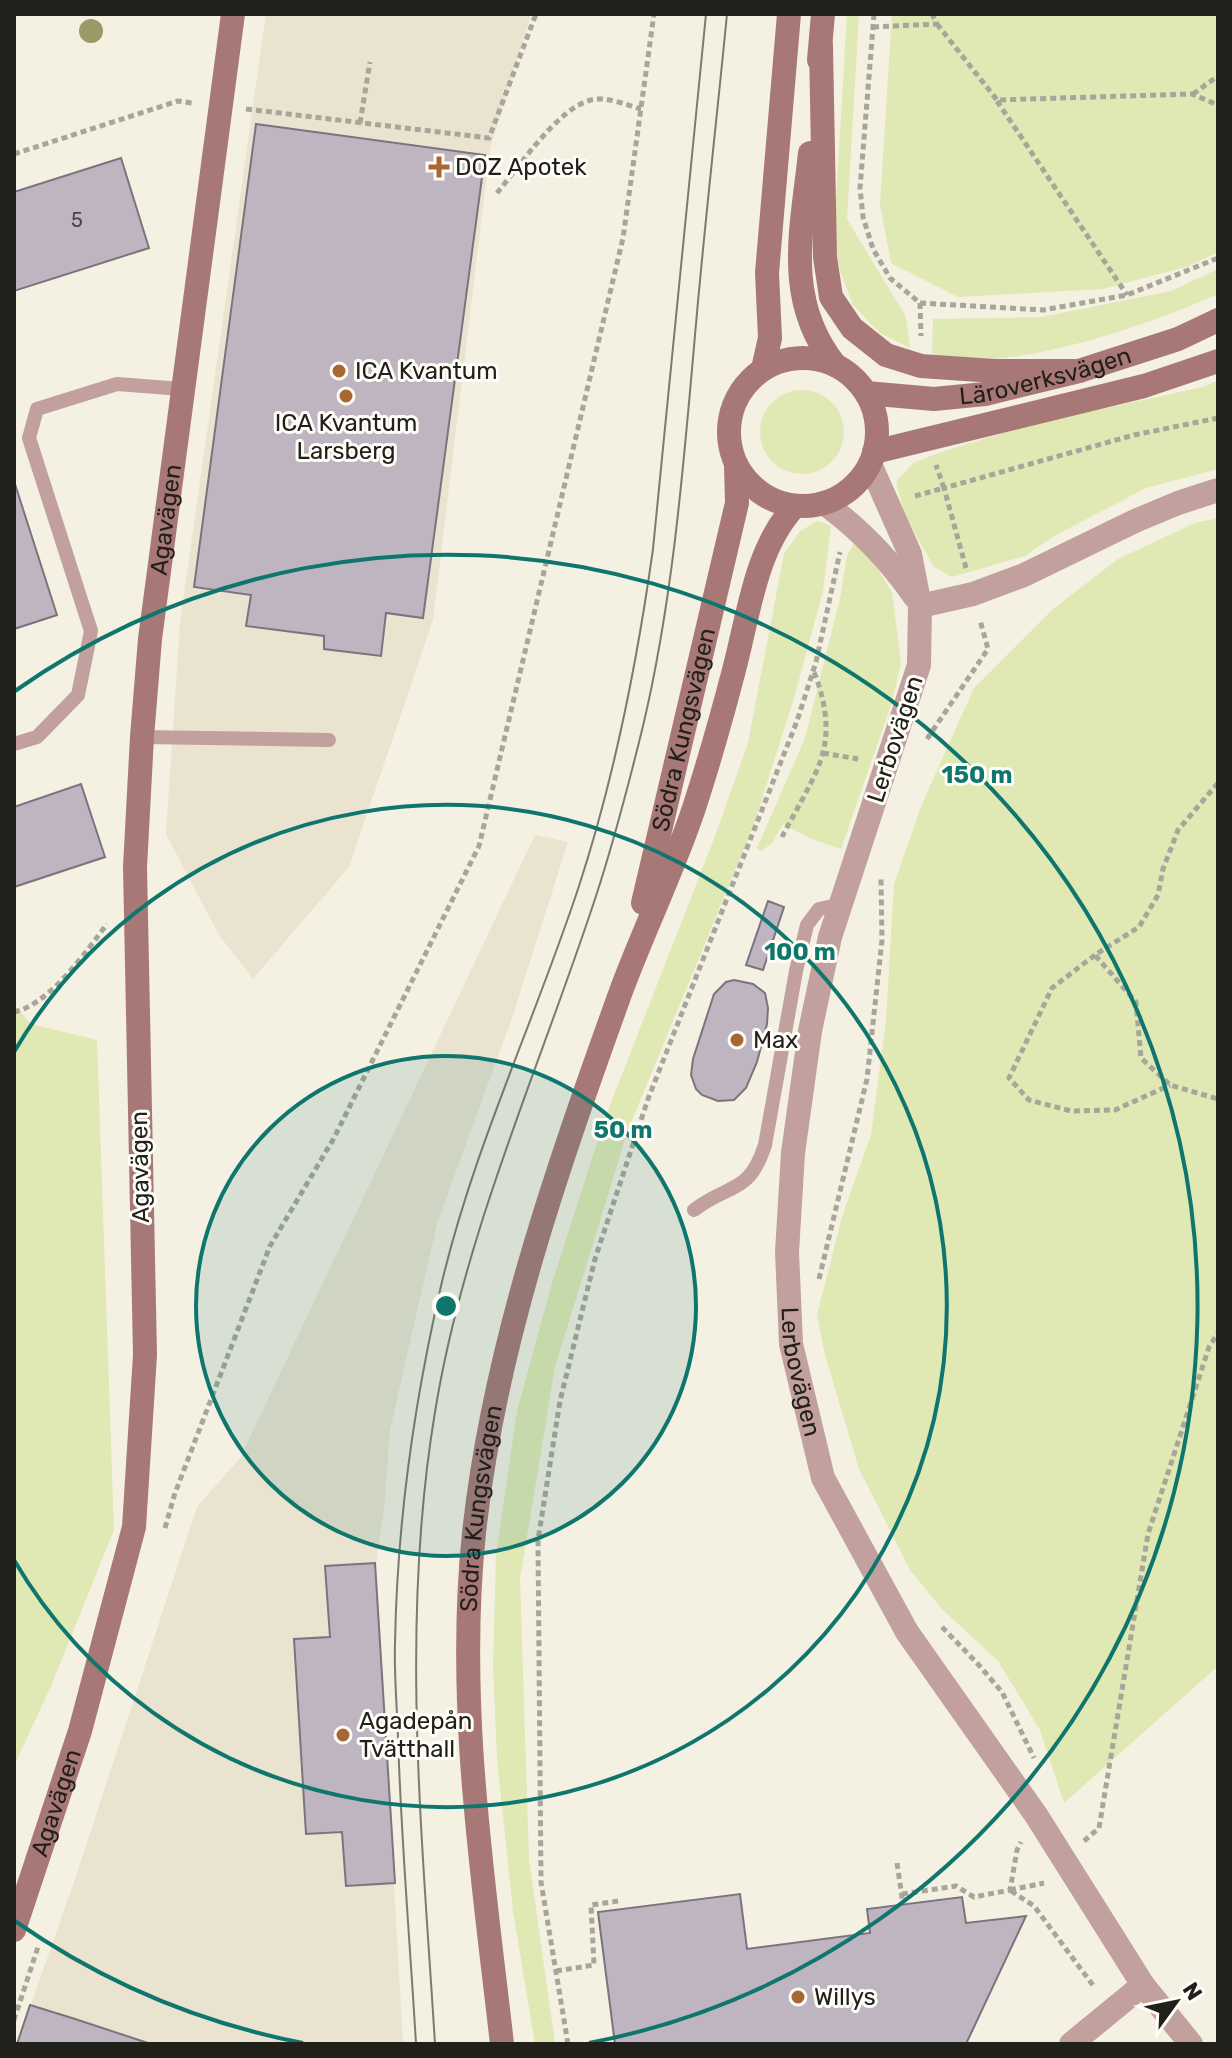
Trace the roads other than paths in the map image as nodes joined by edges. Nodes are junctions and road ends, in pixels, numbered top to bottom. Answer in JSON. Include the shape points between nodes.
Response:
{"nodes":[{"id":1,"x":233,"y":14,"type":"edge"},
{"id":2,"x":789,"y":14,"type":"edge"},
{"id":3,"x":823,"y":14,"type":"edge"},
{"id":4,"x":821,"y":46,"type":"junction"},
{"id":5,"x":1218,"y":320,"type":"edge"},
{"id":6,"x":1218,"y":361,"type":"edge"},
{"id":7,"x":835,"y":365,"type":"junction"},
{"id":8,"x":763,"y":369,"type":"junction"},
{"id":9,"x":1079,"y":371,"type":"junction"},
{"id":10,"x":182,"y":389,"type":"junction"},
{"id":11,"x":866,"y":393,"type":"junction"},
{"id":12,"x":872,"y":458,"type":"junction"},
{"id":13,"x":736,"y":466,"type":"junction"},
{"id":14,"x":1218,"y":490,"type":"edge"},
{"id":15,"x":824,"y":503,"type":"junction"},
{"id":16,"x":794,"y":507,"type":"junction"},
{"id":17,"x":920,"y":606,"type":"junction"},
{"id":18,"x":142,"y":737,"type":"junction"},
{"id":19,"x":329,"y":740,"type":"dead end"},
{"id":20,"x":14,"y":744,"type":"edge"},
{"id":21,"x":839,"y":908,"type":"junction"},
{"id":22,"x":621,"y":991,"type":"junction"},
{"id":23,"x":694,"y":1210,"type":"dead end"},
{"id":24,"x":14,"y":1930,"type":"edge"},
{"id":25,"x":1143,"y":1985,"type":"junction"},
{"id":26,"x":502,"y":2044,"type":"edge"},
{"id":27,"x":1071,"y":2044,"type":"edge"},
{"id":28,"x":1191,"y":2044,"type":"edge"}],
"edges":[{"from":1,"to":10,"type":"main road","name":"Agavägen"},
{"from":2,"to":8,"type":"main road","via":[[767,273],[770,338]]},
{"from":3,"to":4,"type":"main road"},
{"from":4,"to":7,"type":"main road","via":[[799,256],[802,302],[820,346]]},
{"from":4,"to":9,"type":"main road","via":[[825,257],[831,297],[852,328],[886,355],[921,366]]},
{"from":5,"to":9,"type":"main road","name":"Läroverksvägen","via":[[1178,339]]},
{"from":6,"to":12,"type":"main road","name":"Läroverksvägen","via":[[1144,386],[928,439]]},
{"from":7,"to":8,"type":"main road","via":[[801,358]]},
{"from":7,"to":11,"type":"main road"},
{"from":8,"to":13,"type":"main road","name":"Södra Kungsvägen","via":[[743,386],[731,415],[729,441]]},
{"from":9,"to":11,"type":"main road","name":"Läroverksvägen","via":[[985,394],[934,399]]},
{"from":10,"to":18,"type":"main road","name":"Agavägen"},
{"from":10,"to":20,"type":"lane","via":[[117,384],[37,409],[29,438],[91,631],[78,695],[37,737]]},
{"from":11,"to":12,"type":"main road","via":[[877,424]]},
{"from":12,"to":15,"type":"main road","via":[[851,489]]},
{"from":12,"to":17,"type":"street","name":"Lerbovägen","via":[[910,554]]},
{"from":13,"to":16,"type":"main road","via":[[758,492]]},
{"from":13,"to":22,"type":"main road","name":"Södra Kungsvägen","via":[[737,503]]},
{"from":14,"to":17,"type":"street","via":[[1135,521],[1024,575]]},
{"from":15,"to":16,"type":"main road"},
{"from":15,"to":17,"type":"street","via":[[891,562]]},
{"from":16,"to":22,"type":"main road","name":"Södra Kungsvägen","via":[[766,550],[693,811]]},
{"from":17,"to":21,"type":"street","name":"Lerbovägen","via":[[919,665]]},
{"from":18,"to":19,"type":"lane"},
{"from":18,"to":24,"type":"main road","name":"Agavägen","via":[[135,867],[145,1355],[134,1527],[80,1731]]},
{"from":21,"to":23,"type":"lane","via":[[819,909],[807,925],[758,1166],[742,1185]]},
{"from":21,"to":25,"type":"street","name":"Lerbovägen","via":[[810,1031],[793,1153],[787,1252],[791,1344],[823,1478],[907,1632],[1015,1784]]},
{"from":22,"to":26,"type":"main road","name":"Södra Kungsvägen","via":[[516,1313],[496,1394],[474,1534],[468,1665],[474,1791]]},
{"from":25,"to":27,"type":"street"},
{"from":25,"to":28,"type":"street","name":"Lerbovägen"}]}
